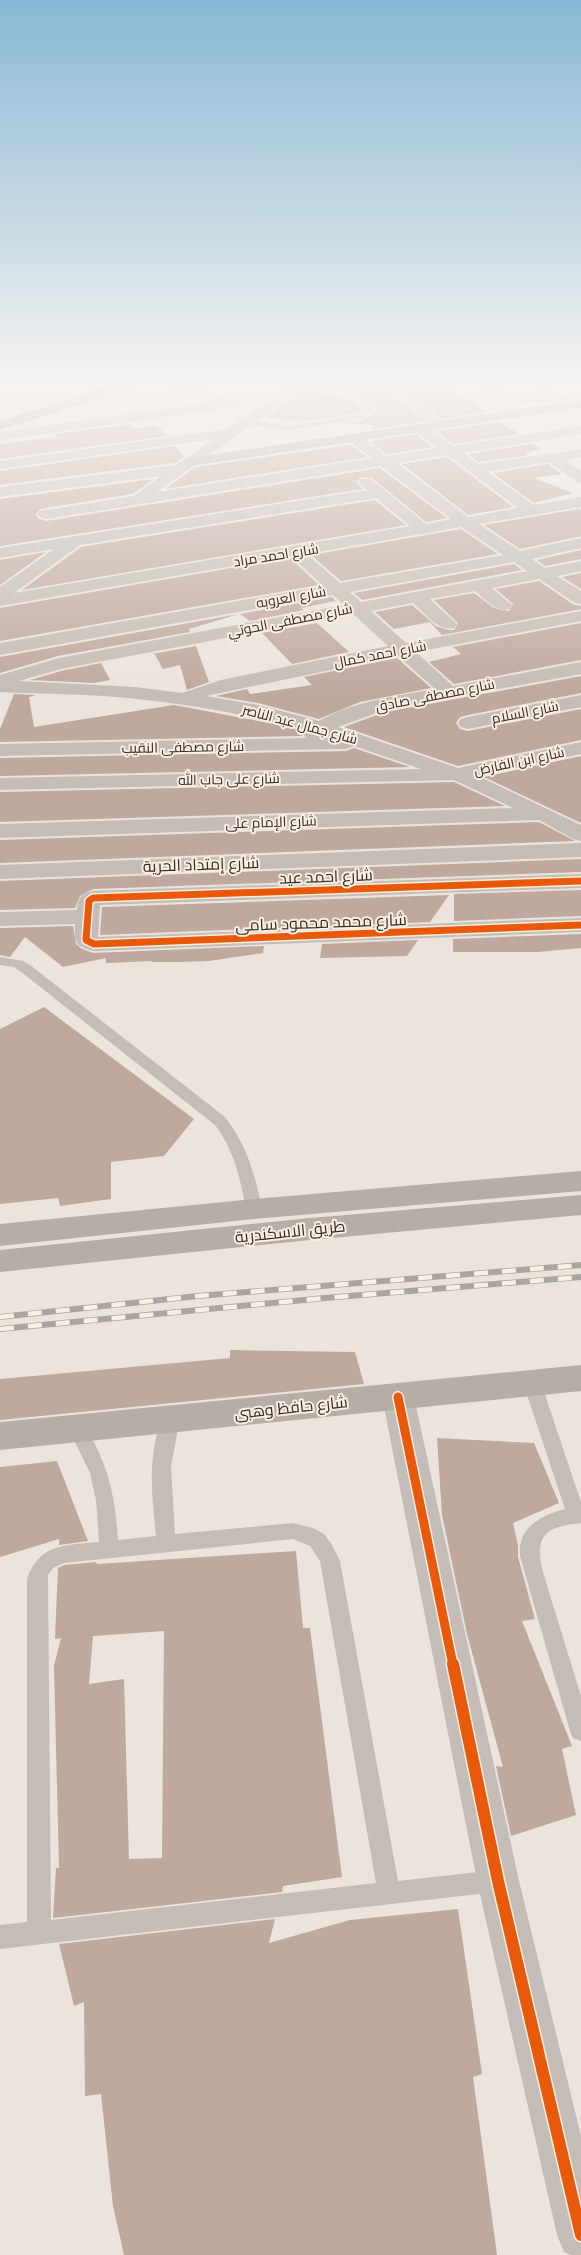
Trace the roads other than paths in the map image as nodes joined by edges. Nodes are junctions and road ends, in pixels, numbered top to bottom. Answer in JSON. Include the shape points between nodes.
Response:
{"nodes":[{"id":1,"x":53,"y":484,"type":"edge"},
{"id":2,"x":158,"y":484,"type":"edge"},
{"id":3,"x":236,"y":484,"type":"edge"},
{"id":4,"x":369,"y":484,"type":"edge"},
{"id":5,"x":415,"y":484,"type":"edge"},
{"id":6,"x":496,"y":484,"type":"edge"},
{"id":7,"x":0,"y":492,"type":"edge"},
{"id":8,"x":380,"y":493,"type":"junction"},
{"id":9,"x":135,"y":500,"type":"junction"},
{"id":10,"x":581,"y":502,"type":"edge"},
{"id":11,"x":532,"y":511,"type":"junction"},
{"id":12,"x":46,"y":514,"type":"dead end"},
{"id":13,"x":466,"y":523,"type":"junction"},
{"id":14,"x":424,"y":530,"type":"junction"},
{"id":15,"x":77,"y":542,"type":"junction"},
{"id":16,"x":581,"y":543,"type":"edge"},
{"id":17,"x":296,"y":552,"type":"junction"},
{"id":18,"x":0,"y":553,"type":"edge"},
{"id":19,"x":517,"y":557,"type":"junction"},
{"id":20,"x":581,"y":566,"type":"edge"},
{"id":21,"x":542,"y":573,"type":"junction"},
{"id":22,"x":22,"y":580,"type":"junction"},
{"id":23,"x":0,"y":583,"type":"edge"},
{"id":24,"x":478,"y":585,"type":"junction"},
{"id":25,"x":336,"y":589,"type":"junction"},
{"id":26,"x":0,"y":596,"type":"edge"},
{"id":27,"x":416,"y":596,"type":"junction"},
{"id":28,"x":581,"y":598,"type":"edge"},
{"id":29,"x":0,"y":600,"type":"edge"},
{"id":30,"x":503,"y":605,"type":"dead end"},
{"id":31,"x":357,"y":607,"type":"junction"},
{"id":32,"x":581,"y":616,"type":"edge"},
{"id":33,"x":448,"y":624,"type":"dead end"},
{"id":34,"x":0,"y":649,"type":"edge"},
{"id":35,"x":402,"y":649,"type":"junction"},
{"id":36,"x":581,"y":668,"type":"edge"},
{"id":37,"x":559,"y":672,"type":"junction"},
{"id":38,"x":1,"y":688,"type":"edge"},
{"id":39,"x":449,"y":692,"type":"junction"},
{"id":40,"x":581,"y":692,"type":"edge"},
{"id":41,"x":179,"y":698,"type":"junction"},
{"id":42,"x":581,"y":701,"type":"edge"},
{"id":43,"x":468,"y":722,"type":"dead end"},
{"id":44,"x":321,"y":728,"type":"junction"},
{"id":45,"x":366,"y":742,"type":"junction"},
{"id":46,"x":299,"y":744,"type":"junction"},
{"id":47,"x":581,"y":748,"type":"edge"},
{"id":48,"x":0,"y":750,"type":"edge"},
{"id":49,"x":457,"y":774,"type":"junction"},
{"id":50,"x":0,"y":784,"type":"edge"},
{"id":51,"x":543,"y":814,"type":"junction"},
{"id":52,"x":0,"y":831,"type":"edge"},
{"id":53,"x":581,"y":834,"type":"edge"},
{"id":54,"x":581,"y":850,"type":"edge"},
{"id":55,"x":0,"y":872,"type":"edge"},
{"id":56,"x":581,"y":881,"type":"edge"},
{"id":57,"x":88,"y":917,"type":"junction"},
{"id":58,"x":0,"y":919,"type":"edge"},
{"id":59,"x":581,"y":925,"type":"edge"},
{"id":60,"x":0,"y":961,"type":"edge"},
{"id":61,"x":581,"y":1182,"type":"edge"},
{"id":62,"x":581,"y":1205,"type":"edge"},
{"id":63,"x":254,"y":1208,"type":"junction"},
{"id":64,"x":63,"y":1242,"type":"junction"},
{"id":65,"x":3,"y":1244,"type":"edge"},
{"id":66,"x":581,"y":1378,"type":"edge"},
{"id":67,"x":532,"y":1383,"type":"junction"},
{"id":68,"x":398,"y":1397,"type":"junction"},
{"id":69,"x":171,"y":1419,"type":"junction"},
{"id":70,"x":77,"y":1428,"type":"junction"},
{"id":71,"x":0,"y":1436,"type":"edge"},
{"id":72,"x":579,"y":1515,"type":"edge"},
{"id":73,"x":166,"y":1544,"type":"junction"},
{"id":74,"x":109,"y":1550,"type":"junction"},
{"id":75,"x":581,"y":1731,"type":"edge"},
{"id":76,"x":498,"y":1880,"type":"junction"},
{"id":77,"x":389,"y":1893,"type":"junction"},
{"id":78,"x":39,"y":1932,"type":"junction"},
{"id":79,"x":0,"y":1937,"type":"edge"},
{"id":80,"x":581,"y":2235,"type":"edge"}],
"edges":[{"from":1,"to":7,"type":"street"},
{"from":2,"to":9,"type":"street"},
{"from":3,"to":9,"type":"street"},
{"from":4,"to":8,"type":"street"},
{"from":5,"to":13,"type":"street"},
{"from":6,"to":11,"type":"street"},
{"from":8,"to":14,"type":"street"},
{"from":8,"to":15,"type":"street"},
{"from":9,"to":12,"type":"street"},
{"from":9,"to":15,"type":"street"},
{"from":10,"to":11,"type":"street","name":"شارع احمد مراد"},
{"from":11,"to":13,"type":"street","name":"شارع احمد مراد"},
{"from":13,"to":14,"type":"street","name":"شارع احمد مراد"},
{"from":13,"to":19,"type":"street"},
{"from":14,"to":17,"type":"street","name":"شارع احمد مراد"},
{"from":15,"to":18,"type":"street"},
{"from":15,"to":22,"type":"street"},
{"from":16,"to":19,"type":"street","name":"شارع العروبه"},
{"from":17,"to":25,"type":"street"},
{"from":17,"to":29,"type":"street","name":"شارع احمد مراد"},
{"from":19,"to":21,"type":"street"},
{"from":19,"to":25,"type":"street","name":"شارع العروبه"},
{"from":20,"to":21,"type":"street","name":"شارع مصطفى الحوتي"},
{"from":21,"to":24,"type":"street","name":"شارع مصطفى الحوتي"},
{"from":21,"to":28,"type":"street"},
{"from":22,"to":23,"type":"street"},
{"from":22,"to":26,"type":"street"},
{"from":24,"to":27,"type":"street","name":"شارع مصطفى الحوتي"},
{"from":24,"to":30,"type":"street"},
{"from":25,"to":31,"type":"street"},
{"from":25,"to":34,"type":"street","name":"شارع العروبه"},
{"from":27,"to":31,"type":"street","name":"شارع مصطفى الحوتي"},
{"from":27,"to":33,"type":"street"},
{"from":31,"to":35,"type":"street"},
{"from":31,"to":38,"type":"street","name":"شارع مصطفى الحوتي","via":[[59,664]]},
{"from":32,"to":35,"type":"street","name":"شارع احمد كمال"},
{"from":35,"to":39,"type":"street"},
{"from":35,"to":41,"type":"street","name":"شارع احمد كمال","via":[[221,686]]},
{"from":36,"to":37,"type":"street","name":"شارع مصطفى صادق"},
{"from":37,"to":39,"type":"street","name":"شارع مصطفى صادق"},
{"from":37,"to":40,"type":"street"},
{"from":38,"to":41,"type":"street","name":"شارع جمال عبد الناصر","via":[[135,692]]},
{"from":39,"to":44,"type":"street","name":"شارع مصطفى صادق","via":[[353,712]]},
{"from":41,"to":44,"type":"street","name":"شارع جمال عبد الناصر","via":[[258,711]]},
{"from":42,"to":43,"type":"street","name":"شارع السلام"},
{"from":44,"to":45,"type":"street","name":"شارع جمال عبد الناصر"},
{"from":44,"to":46,"type":"street","name":"شارع مصطفى صادق"},
{"from":45,"to":46,"type":"street","name":"شارع مصطفى النقيب"},
{"from":45,"to":49,"type":"street","name":"شارع جمال عبد الناصر"},
{"from":46,"to":48,"type":"street","name":"شارع مصطفى النقيب"},
{"from":47,"to":49,"type":"street","name":"شارع ابن الفارض"},
{"from":49,"to":50,"type":"street","name":"شارع على جاب الله"},
{"from":49,"to":51,"type":"street","name":"شارع جمال عبد الناصر"},
{"from":51,"to":52,"type":"street","name":"شارع الإمام على"},
{"from":51,"to":53,"type":"street","name":"شارع جمال عبد الناصر"},
{"from":54,"to":55,"type":"street","name":"شارع إمتداد الحرية"},
{"from":56,"to":57,"type":"street","name":"شارع احمد عيد","via":[[101,897],[90,901]]},
{"from":57,"to":58,"type":"street"},
{"from":57,"to":59,"type":"street","name":"شارع محمد محمود سامى","via":[[86,940],[94,944]]},
{"from":60,"to":63,"type":"lane","via":[[25,968],[220,1120],[244,1160]]},
{"from":61,"to":63,"type":"main road","name":"طريق الاسكندرية"},
{"from":62,"to":64,"type":"main road","name":"طريق الاسكندرية","via":[[310,1229]]},
{"from":63,"to":64,"type":"main road","name":"طريق الاسكندرية"},
{"from":64,"to":65,"type":"main road","name":"طريق الاسكندرية"},
{"from":66,"to":67,"type":"main road","name":"شارع حافظ وهبى"},
{"from":67,"to":68,"type":"main road","name":"شارع حافظ وهبى"},
{"from":67,"to":72,"type":"lane"},
{"from":68,"to":69,"type":"main road","name":"شارع حافظ وهبى"},
{"from":68,"to":76,"type":"street"},
{"from":69,"to":70,"type":"main road","name":"شارع حافظ وهبى"},
{"from":69,"to":73,"type":"lane","via":[[161,1464]]},
{"from":70,"to":71,"type":"main road","name":"شارع حافظ وهبى"},
{"from":70,"to":74,"type":"lane","via":[[89,1447],[105,1492]]},
{"from":72,"to":75,"type":"lane","via":[[554,1518],[537,1530],[529,1548],[532,1569]]},
{"from":73,"to":74,"type":"lane"},
{"from":73,"to":77,"type":"lane","via":[[293,1531],[312,1536],[327,1551]]},
{"from":74,"to":78,"type":"lane","via":[[53,1557],[44,1563],[37,1579]]},
{"from":76,"to":77,"type":"lane"},
{"from":76,"to":80,"type":"street"},
{"from":77,"to":78,"type":"lane"},
{"from":78,"to":79,"type":"lane"}]}
